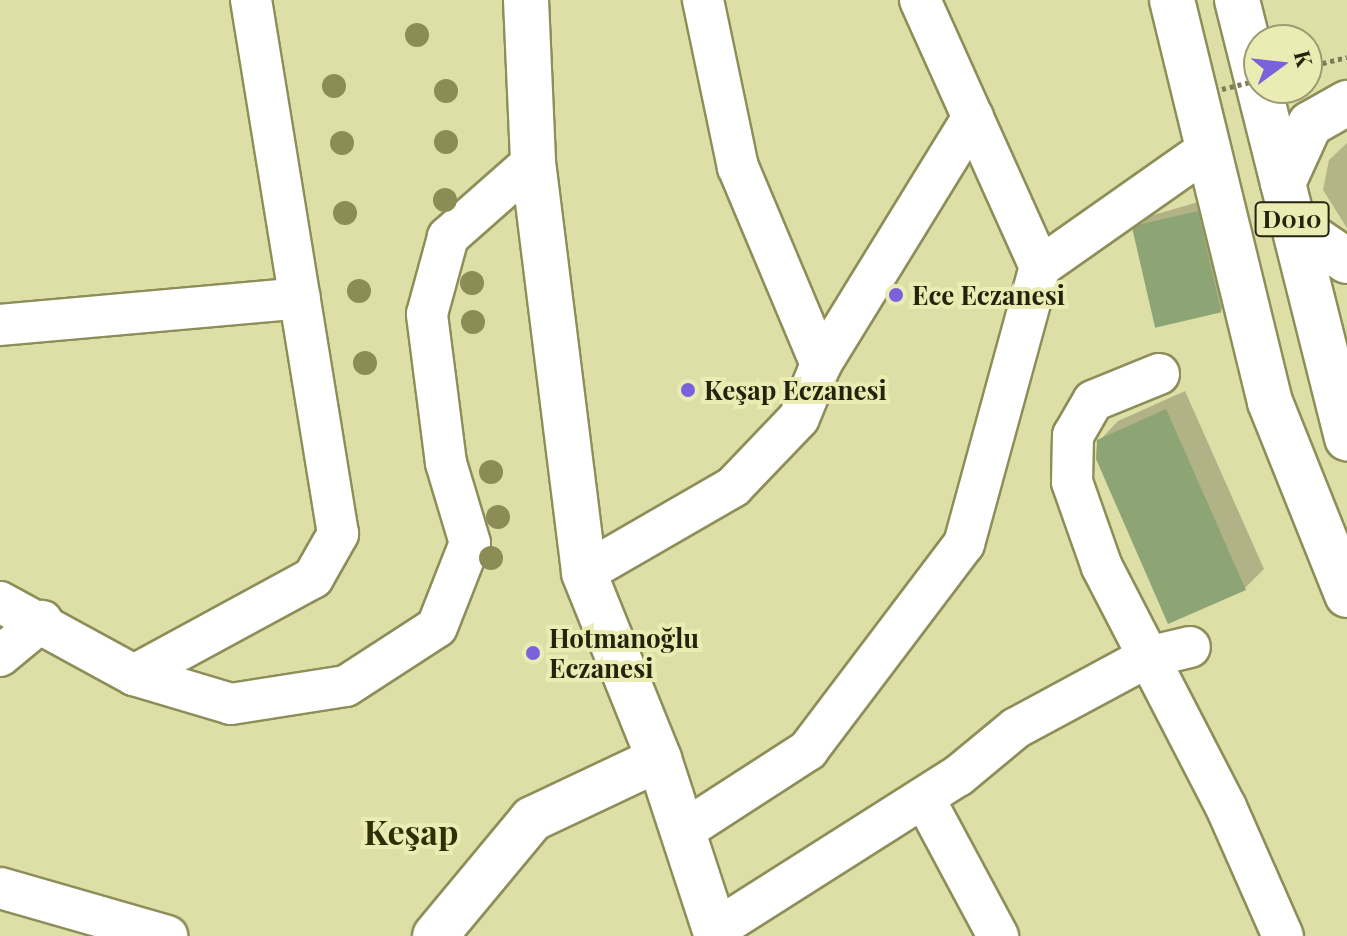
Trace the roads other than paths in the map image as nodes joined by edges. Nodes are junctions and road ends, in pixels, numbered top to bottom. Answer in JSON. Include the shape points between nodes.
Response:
{"nodes":[{"id":1,"x":251,"y":0,"type":"edge"},
{"id":2,"x":526,"y":0,"type":"edge"},
{"id":3,"x":703,"y":0,"type":"edge"},
{"id":4,"x":920,"y":0,"type":"edge"},
{"id":5,"x":1172,"y":0,"type":"edge"},
{"id":6,"x":1237,"y":0,"type":"edge"},
{"id":7,"x":1347,"y":103,"type":"edge"},
{"id":8,"x":973,"y":117,"type":"junction"},
{"id":9,"x":1205,"y":151,"type":"junction"},
{"id":10,"x":533,"y":162,"type":"junction"},
{"id":11,"x":1283,"y":183,"type":"junction"},
{"id":12,"x":1294,"y":225,"type":"junction"},
{"id":13,"x":1347,"y":261,"type":"edge"},
{"id":14,"x":1040,"y":267,"type":"junction"},
{"id":15,"x":300,"y":298,"type":"junction"},
{"id":16,"x":0,"y":325,"type":"edge"},
{"id":17,"x":821,"y":364,"type":"junction"},
{"id":18,"x":1159,"y":374,"type":"dead end"},
{"id":19,"x":1347,"y":438,"type":"edge"},
{"id":20,"x":584,"y":573,"type":"junction"},
{"id":21,"x":1347,"y":595,"type":"edge"},
{"id":22,"x":0,"y":602,"type":"edge"},
{"id":23,"x":42,"y":621,"type":"junction"},
{"id":24,"x":1190,"y":647,"type":"dead end"},
{"id":25,"x":0,"y":656,"type":"edge"},
{"id":26,"x":1148,"y":657,"type":"junction"},
{"id":27,"x":134,"y":675,"type":"junction"},
{"id":28,"x":659,"y":759,"type":"junction"},
{"id":29,"x":924,"y":798,"type":"junction"},
{"id":30,"x":683,"y":831,"type":"junction"},
{"id":31,"x":0,"y":888,"type":"edge"},
{"id":32,"x":716,"y":933,"type":"edge"},
{"id":33,"x":167,"y":936,"type":"edge"},
{"id":34,"x":435,"y":936,"type":"edge"},
{"id":35,"x":998,"y":936,"type":"edge"},
{"id":36,"x":1283,"y":936,"type":"edge"}],
"edges":[{"from":1,"to":15,"type":"street"},
{"from":2,"to":10,"type":"main road"},
{"from":3,"to":17,"type":"street","via":[[738,167]]},
{"from":4,"to":8,"type":"street"},
{"from":5,"to":9,"type":"main road"},
{"from":6,"to":11,"type":"main road","number":"D010"},
{"from":7,"to":11,"type":"main road","via":[[1297,141]]},
{"from":8,"to":14,"type":"street"},
{"from":8,"to":17,"type":"street"},
{"from":9,"to":14,"type":"street"},
{"from":9,"to":21,"type":"main road","via":[[1270,402]]},
{"from":10,"to":20,"type":"main road"},
{"from":10,"to":27,"type":"street","via":[[448,237],[427,314],[446,463],[470,543],[437,627],[346,686],[231,704]]},
{"from":11,"to":12,"type":"main road","number":"D010"},
{"from":12,"to":13,"type":"main road"},
{"from":12,"to":19,"type":"main road","number":"D010"},
{"from":14,"to":30,"type":"street","via":[[964,544],[808,750]]},
{"from":15,"to":16,"type":"street"},
{"from":15,"to":27,"type":"street","via":[[338,534],[313,578]]},
{"from":17,"to":20,"type":"street","via":[[799,418],[733,487]]},
{"from":18,"to":26,"type":"street","via":[[1093,401],[1073,435],[1072,482],[1102,567]]},
{"from":20,"to":28,"type":"main road"},
{"from":22,"to":23,"type":"street"},
{"from":23,"to":25,"type":"street"},
{"from":23,"to":27,"type":"street"},
{"from":24,"to":26,"type":"street"},
{"from":26,"to":29,"type":"street","via":[[1016,728]]},
{"from":26,"to":36,"type":"street"},
{"from":28,"to":30,"type":"main road"},
{"from":28,"to":34,"type":"main road","via":[[532,819]]},
{"from":29,"to":32,"type":"street"},
{"from":29,"to":35,"type":"street"},
{"from":30,"to":32,"type":"main road"},
{"from":31,"to":33,"type":"street"}]}
